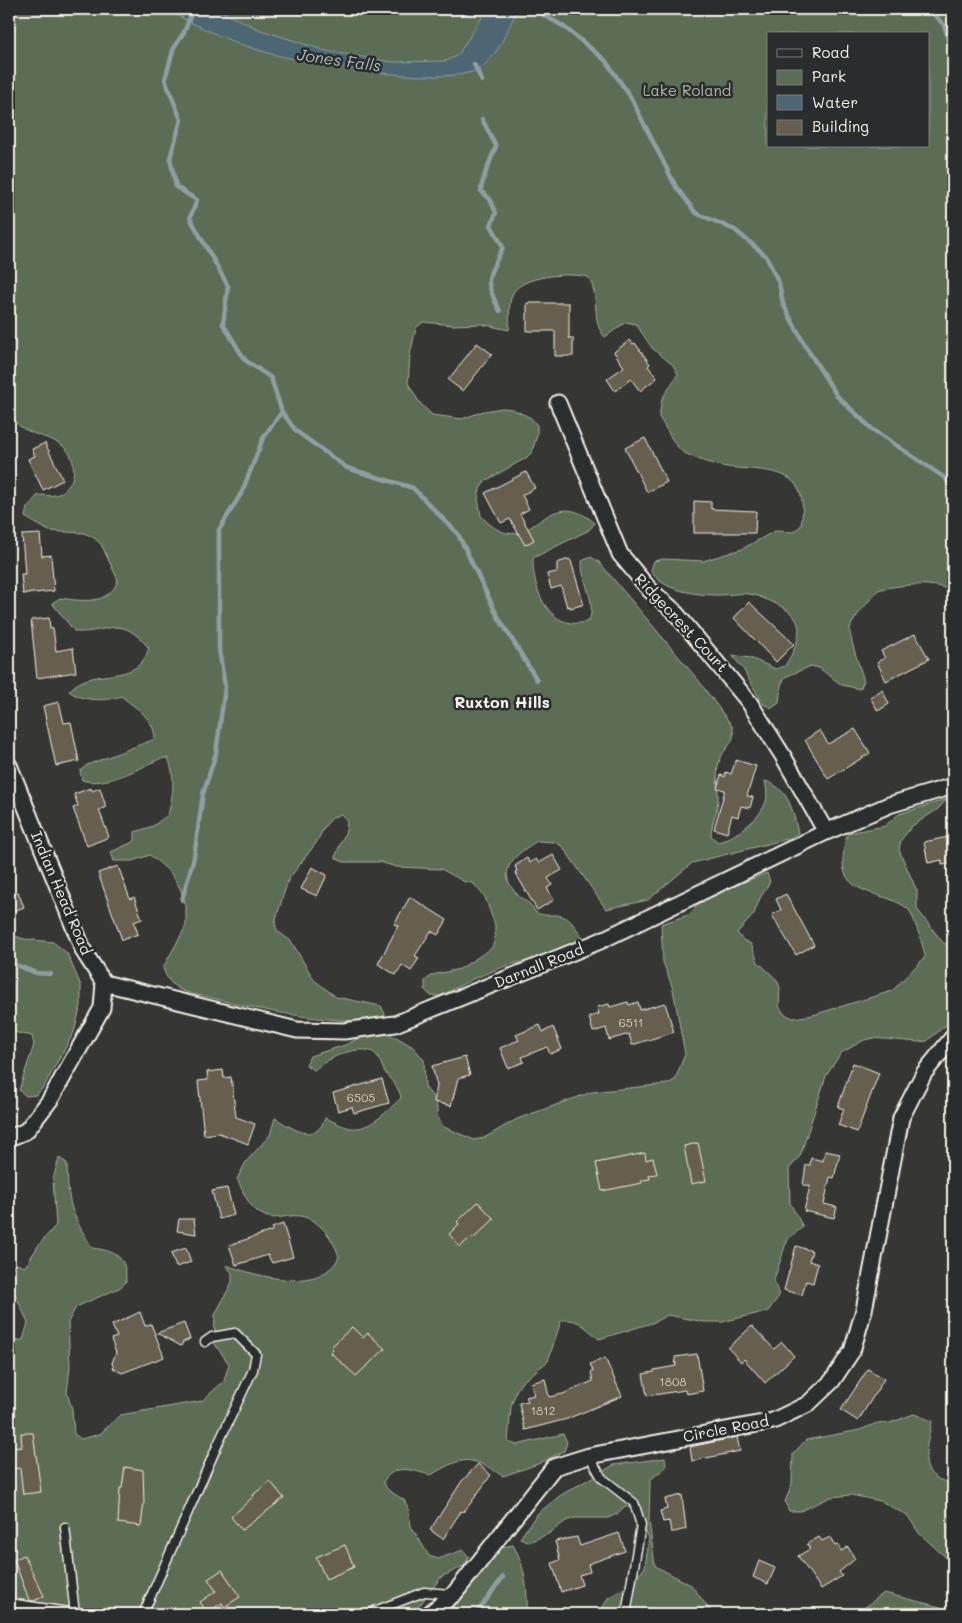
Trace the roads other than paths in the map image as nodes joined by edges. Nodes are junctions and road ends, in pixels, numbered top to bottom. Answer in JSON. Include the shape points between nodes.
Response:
{"nodes":[{"id":1,"x":558,"y":404,"type":"dead end"},
{"id":2,"x":9,"y":765,"type":"edge"},
{"id":3,"x":953,"y":786,"type":"edge"},
{"id":4,"x":826,"y":832,"type":"junction"},
{"id":5,"x":104,"y":983,"type":"junction"},
{"id":6,"x":953,"y":1037,"type":"edge"},
{"id":7,"x":9,"y":1138,"type":"edge"},
{"id":8,"x":204,"y":1342,"type":"dead end"},
{"id":9,"x":589,"y":1456,"type":"junction"},
{"id":10,"x":65,"y":1527,"type":"dead end"},
{"id":11,"x":454,"y":1594,"type":"junction"},
{"id":12,"x":9,"y":1603,"type":"edge"},
{"id":13,"x":75,"y":1614,"type":"edge"},
{"id":14,"x":143,"y":1614,"type":"edge"},
{"id":15,"x":367,"y":1614,"type":"edge"},
{"id":16,"x":429,"y":1614,"type":"edge"},
{"id":17,"x":626,"y":1614,"type":"edge"}],
"edges":[{"from":1,"to":4,"type":"street","name":"Ridgecrest Court","via":[[620,554],[649,589],[674,611],[749,702]]},
{"from":2,"to":5,"type":"street","name":"Indian Head Road","via":[[84,952]]},
{"from":3,"to":4,"type":"street","name":"Darnall Road","via":[[889,805]]},
{"from":4,"to":5,"type":"street","name":"Darnall Road","via":[[600,941],[395,1024],[344,1030],[297,1030]]},
{"from":5,"to":7,"type":"street","via":[[102,1008],[50,1100],[26,1131]]},
{"from":6,"to":9,"type":"street","name":"Circle Road","via":[[924,1073],[902,1118],[864,1310],[852,1351],[832,1381],[808,1404],[773,1421]]},
{"from":8,"to":14,"type":"lane","via":[[212,1336],[234,1333],[256,1354],[254,1370]]},
{"from":9,"to":11,"type":"street","name":"Circle Road","via":[[554,1467]]},
{"from":9,"to":17,"type":"lane","via":[[602,1478],[634,1503],[641,1525]]},
{"from":10,"to":13,"type":"lane"},
{"from":11,"to":15,"type":"lane","via":[[424,1592]]},
{"from":11,"to":16,"type":"street","name":"Circle Road"},
{"from":12,"to":13,"type":"lane"}]}
